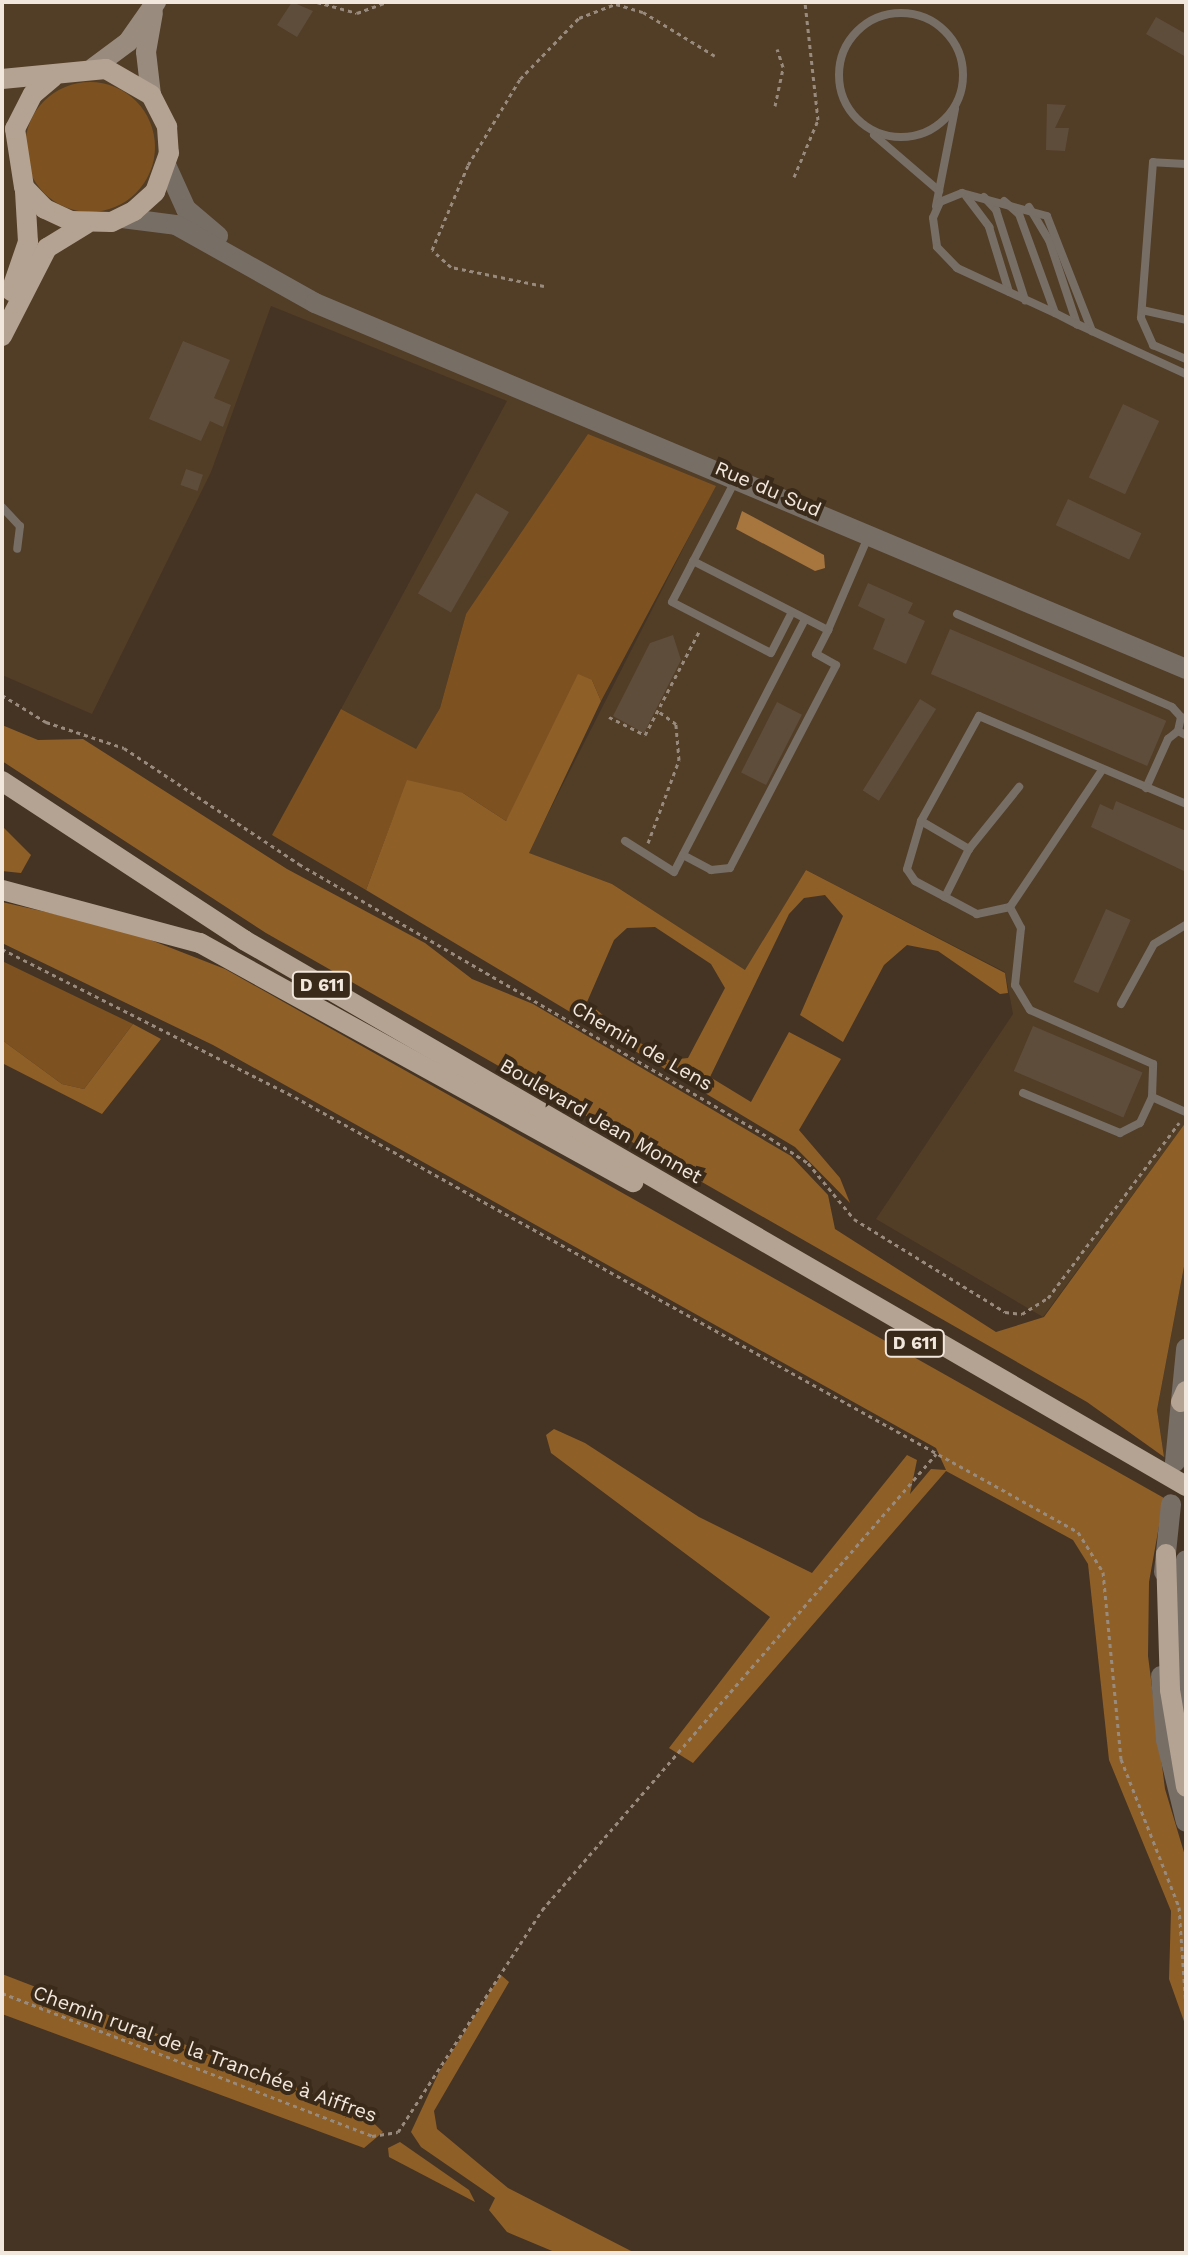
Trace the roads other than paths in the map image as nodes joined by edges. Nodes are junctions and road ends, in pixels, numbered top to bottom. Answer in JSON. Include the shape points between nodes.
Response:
{"nodes":[{"id":1,"x":155,"y":4,"type":"edge"},
{"id":2,"x":93,"y":68,"type":"junction"},
{"id":3,"x":53,"y":77,"type":"junction"},
{"id":4,"x":2,"y":79,"type":"edge"},
{"id":5,"x":151,"y":95,"type":"junction"},
{"id":6,"x":955,"y":109,"type":"junction"},
{"id":7,"x":2,"y":114,"type":"edge"},
{"id":8,"x":864,"y":126,"type":"junction"},
{"id":9,"x":13,"y":142,"type":"junction"},
{"id":10,"x":1186,"y":164,"type":"edge"},
{"id":11,"x":167,"y":167,"type":"junction"},
{"id":12,"x":24,"y":187,"type":"junction"},
{"id":13,"x":939,"y":191,"type":"junction"},
{"id":14,"x":962,"y":193,"type":"junction"},
{"id":15,"x":984,"y":197,"type":"junction"},
{"id":16,"x":1004,"y":200,"type":"junction"},
{"id":17,"x":1029,"y":206,"type":"junction"},
{"id":18,"x":122,"y":218,"type":"junction"},
{"id":19,"x":933,"y":218,"type":"junction"},
{"id":20,"x":86,"y":224,"type":"junction"},
{"id":21,"x":1009,"y":292,"type":"junction"},
{"id":22,"x":1025,"y":300,"type":"junction"},
{"id":23,"x":2,"y":309,"type":"edge"},
{"id":24,"x":1142,"y":310,"type":"junction"},
{"id":25,"x":1055,"y":313,"type":"junction"},
{"id":26,"x":356,"y":317,"type":"junction"},
{"id":27,"x":1186,"y":320,"type":"edge"},
{"id":28,"x":1077,"y":324,"type":"junction"},
{"id":29,"x":1092,"y":331,"type":"junction"},
{"id":30,"x":2,"y":336,"type":"edge"},
{"id":31,"x":1186,"y":359,"type":"edge"},
{"id":32,"x":1186,"y":374,"type":"edge"},
{"id":33,"x":737,"y":476,"type":"junction"},
{"id":34,"x":2,"y":507,"type":"edge"},
{"id":35,"x":870,"y":532,"type":"junction"},
{"id":36,"x":17,"y":549,"type":"dead end"},
{"id":37,"x":693,"y":561,"type":"junction"},
{"id":38,"x":792,"y":612,"type":"junction"},
{"id":39,"x":957,"y":614,"type":"dead end"},
{"id":40,"x":805,"y":619,"type":"junction"},
{"id":41,"x":828,"y":630,"type":"junction"},
{"id":42,"x":1184,"y":665,"type":"edge"},
{"id":43,"x":1182,"y":733,"type":"edge"},
{"id":44,"x":1102,"y":770,"type":"junction"},
{"id":45,"x":2,"y":781,"type":"edge"},
{"id":46,"x":1019,"y":787,"type":"dead end"},
{"id":47,"x":1146,"y":788,"type":"junction"},
{"id":48,"x":2,"y":796,"type":"edge"},
{"id":49,"x":1186,"y":804,"type":"edge"},
{"id":50,"x":921,"y":821,"type":"junction"},
{"id":51,"x":625,"y":841,"type":"dead end"},
{"id":52,"x":969,"y":849,"type":"junction"},
{"id":53,"x":683,"y":855,"type":"junction"},
{"id":54,"x":2,"y":890,"type":"edge"},
{"id":55,"x":945,"y":897,"type":"junction"},
{"id":56,"x":1010,"y":907,"type":"junction"},
{"id":57,"x":1186,"y":925,"type":"edge"},
{"id":58,"x":1121,"y":1004,"type":"dead end"},
{"id":59,"x":1023,"y":1093,"type":"dead end"},
{"id":60,"x":1152,"y":1097,"type":"junction"},
{"id":61,"x":1186,"y":1113,"type":"edge"},
{"id":62,"x":643,"y":1187,"type":"junction"},
{"id":63,"x":1186,"y":1349,"type":"edge"},
{"id":64,"x":1184,"y":1397,"type":"edge"},
{"id":65,"x":1175,"y":1462,"type":"dead end"},
{"id":66,"x":1186,"y":1486,"type":"edge"},
{"id":67,"x":1178,"y":1502,"type":"edge"},
{"id":68,"x":1176,"y":1557,"type":"edge"},
{"id":69,"x":1186,"y":1734,"type":"edge"},
{"id":70,"x":1186,"y":1787,"type":"edge"},
{"id":71,"x":1186,"y":1822,"type":"edge"}],
"edges":[{"from":1,"to":2,"type":"main road","via":[[128,42]]},
{"from":1,"to":5,"type":"main road","via":[[146,52]]},
{"from":2,"to":3,"type":"main road"},
{"from":2,"to":5,"type":"main road","via":[[119,73]]},
{"from":3,"to":4,"type":"main road"},
{"from":3,"to":9,"type":"main road","via":[[25,105]]},
{"from":5,"to":11,"type":"main road","via":[[167,127]]},
{"from":6,"to":8,"type":"lane","via":[[921,135],[892,137]]},
{"from":6,"to":8,"type":"lane","via":[[964,73],[948,34],[921,17],[889,13],[852,35],[842,53],[841,94]]},
{"from":6,"to":13,"type":"lane"},
{"from":7,"to":9,"type":"main road"},
{"from":8,"to":13,"type":"lane"},
{"from":9,"to":12,"type":"main road"},
{"from":10,"to":24,"type":"lane","via":[[1153,162]]},
{"from":11,"to":18,"type":"main road","via":[[155,192]]},
{"from":11,"to":26,"type":"street","name":"Rue du Sud","via":[[198,221]]},
{"from":12,"to":20,"type":"main road","via":[[45,209]]},
{"from":12,"to":23,"type":"main road","via":[[28,242]]},
{"from":13,"to":19,"type":"lane"},
{"from":14,"to":15,"type":"lane"},
{"from":14,"to":19,"type":"lane","via":[[940,202]]},
{"from":14,"to":21,"type":"lane","via":[[989,227]]},
{"from":15,"to":16,"type":"lane"},
{"from":15,"to":22,"type":"lane","via":[[996,210]]},
{"from":16,"to":17,"type":"lane"},
{"from":16,"to":25,"type":"lane","via":[[1019,214]]},
{"from":17,"to":28,"type":"lane","via":[[1049,240]]},
{"from":17,"to":29,"type":"lane","via":[[1060,236]]},
{"from":18,"to":20,"type":"main road"},
{"from":18,"to":26,"type":"street","name":"Rue du Sud","via":[[176,225],[281,287]]},
{"from":19,"to":21,"type":"lane","via":[[937,247],[957,268]]},
{"from":20,"to":30,"type":"main road","via":[[47,248]]},
{"from":21,"to":22,"type":"lane"},
{"from":22,"to":25,"type":"lane"},
{"from":24,"to":27,"type":"lane"},
{"from":24,"to":31,"type":"lane","via":[[1153,345]]},
{"from":25,"to":28,"type":"lane"},
{"from":26,"to":33,"type":"street","name":"Rue du Sud"},
{"from":28,"to":29,"type":"lane"},
{"from":29,"to":32,"type":"lane"},
{"from":33,"to":35,"type":"street","name":"Rue du Sud"},
{"from":33,"to":37,"type":"lane"},
{"from":34,"to":36,"type":"lane","via":[[20,526]]},
{"from":35,"to":41,"type":"lane"},
{"from":35,"to":42,"type":"street","name":"Rue du Sud"},
{"from":37,"to":38,"type":"lane"},
{"from":37,"to":38,"type":"lane","via":[[672,602],[705,620],[771,653]]},
{"from":38,"to":40,"type":"lane"},
{"from":39,"to":43,"type":"lane","via":[[1172,707],[1181,717]]},
{"from":40,"to":41,"type":"lane"},
{"from":40,"to":53,"type":"lane"},
{"from":41,"to":53,"type":"lane","via":[[816,654],[836,665],[730,868],[711,870]]},
{"from":43,"to":47,"type":"lane"},
{"from":44,"to":47,"type":"lane"},
{"from":44,"to":50,"type":"lane","via":[[979,716]]},
{"from":44,"to":56,"type":"lane"},
{"from":45,"to":66,"type":"main road","name":"Boulevard Jean Monnet","number":"D 611","via":[[271,955]]},
{"from":46,"to":52,"type":"lane"},
{"from":47,"to":49,"type":"lane"},
{"from":48,"to":62,"type":"main road","name":"Boulevard Jean Monnet","number":"D 611","via":[[219,937]]},
{"from":50,"to":52,"type":"lane"},
{"from":50,"to":55,"type":"lane","via":[[907,869]]},
{"from":51,"to":53,"type":"lane","via":[[674,872]]},
{"from":52,"to":55,"type":"lane"},
{"from":54,"to":62,"type":"main road","via":[[136,921],[210,948]]},
{"from":55,"to":56,"type":"lane","via":[[988,917]]},
{"from":56,"to":60,"type":"lane","via":[[1021,928],[1015,985],[1021,1003],[1153,1064]]},
{"from":57,"to":58,"type":"lane","via":[[1154,944]]},
{"from":59,"to":60,"type":"lane","via":[[1120,1133],[1140,1123]]},
{"from":60,"to":61,"type":"lane"},
{"from":62,"to":67,"type":"main road","name":"Boulevard Jean Monnet","number":"D 611"},
{"from":63,"to":64,"type":"street"},
{"from":64,"to":65,"type":"street"},
{"from":67,"to":68,"type":"street"},
{"from":68,"to":69,"type":"street"},
{"from":68,"to":70,"type":"main road","via":[[1170,1690]]},
{"from":68,"to":71,"type":"street","via":[[1162,1703]]}]}
